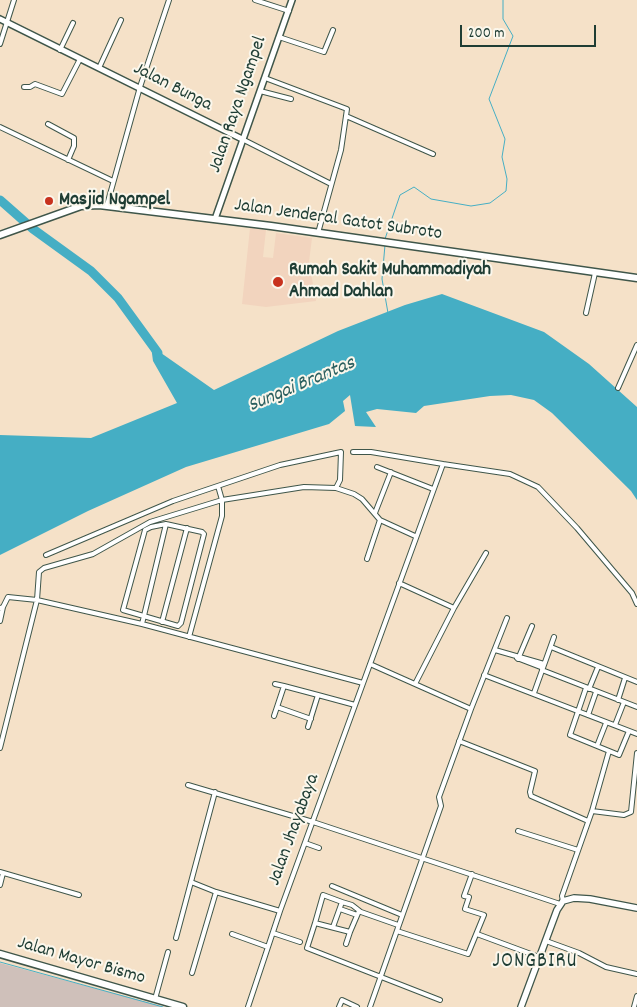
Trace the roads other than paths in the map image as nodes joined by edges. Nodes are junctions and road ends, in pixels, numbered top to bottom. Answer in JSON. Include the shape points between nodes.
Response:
{"nodes":[{"id":1,"x":14,"y":0,"type":"edge"},
{"id":2,"x":169,"y":0,"type":"edge"},
{"id":3,"x":255,"y":0,"type":"edge"},
{"id":4,"x":292,"y":0,"type":"edge"},
{"id":5,"x":289,"y":11,"type":"junction"},
{"id":6,"x":0,"y":19,"type":"edge"},
{"id":7,"x":121,"y":20,"type":"dead end"},
{"id":8,"x":7,"y":22,"type":"junction"},
{"id":9,"x":73,"y":24,"type":"dead end"},
{"id":10,"x":333,"y":30,"type":"dead end"},
{"id":11,"x":279,"y":37,"type":"junction"},
{"id":12,"x":0,"y":44,"type":"edge"},
{"id":13,"x":60,"y":50,"type":"junction"},
{"id":14,"x":80,"y":59,"type":"junction"},
{"id":15,"x":99,"y":68,"type":"junction"},
{"id":16,"x":265,"y":78,"type":"junction"},
{"id":17,"x":24,"y":86,"type":"dead end"},
{"id":18,"x":140,"y":87,"type":"junction"},
{"id":19,"x":260,"y":91,"type":"junction"},
{"id":20,"x":291,"y":99,"type":"dead end"},
{"id":21,"x":346,"y":116,"type":"junction"},
{"id":22,"x":48,"y":124,"type":"dead end"},
{"id":23,"x":0,"y":127,"type":"edge"},
{"id":24,"x":242,"y":139,"type":"junction"},
{"id":25,"x":433,"y":154,"type":"dead end"},
{"id":26,"x":68,"y":160,"type":"junction"},
{"id":27,"x":113,"y":181,"type":"junction"},
{"id":28,"x":331,"y":184,"type":"junction"},
{"id":29,"x":107,"y":206,"type":"junction"},
{"id":30,"x":215,"y":219,"type":"junction"},
{"id":31,"x":318,"y":233,"type":"junction"},
{"id":32,"x":0,"y":235,"type":"edge"},
{"id":33,"x":595,"y":273,"type":"junction"},
{"id":34,"x":637,"y":278,"type":"edge"},
{"id":35,"x":586,"y":313,"type":"dead end"},
{"id":36,"x":637,"y":345,"type":"edge"},
{"id":37,"x":618,"y":388,"type":"dead end"},
{"id":38,"x":352,"y":452,"type":"dead end"},
{"id":39,"x":443,"y":464,"type":"junction"},
{"id":40,"x":378,"y":467,"type":"dead end"},
{"id":41,"x":391,"y":472,"type":"junction"},
{"id":42,"x":218,"y":486,"type":"junction"},
{"id":43,"x":336,"y":488,"type":"junction"},
{"id":44,"x":433,"y":489,"type":"junction"},
{"id":45,"x":222,"y":500,"type":"junction"},
{"id":46,"x":375,"y":513,"type":"junction"},
{"id":47,"x":380,"y":520,"type":"junction"},
{"id":48,"x":166,"y":524,"type":"junction"},
{"id":49,"x":187,"y":528,"type":"junction"},
{"id":50,"x":415,"y":536,"type":"junction"},
{"id":51,"x":486,"y":553,"type":"dead end"},
{"id":52,"x":46,"y":555,"type":"dead end"},
{"id":53,"x":367,"y":559,"type":"dead end"},
{"id":54,"x":399,"y":583,"type":"junction"},
{"id":55,"x":36,"y":600,"type":"junction"},
{"id":56,"x":637,"y":604,"type":"edge"},
{"id":57,"x":1,"y":608,"type":"edge"},
{"id":58,"x":454,"y":608,"type":"junction"},
{"id":59,"x":144,"y":617,"type":"junction"},
{"id":60,"x":508,"y":619,"type":"dead end"},
{"id":61,"x":0,"y":621,"type":"edge"},
{"id":62,"x":162,"y":622,"type":"junction"},
{"id":63,"x":142,"y":624,"type":"junction"},
{"id":64,"x":532,"y":626,"type":"dead end"},
{"id":65,"x":189,"y":637,"type":"junction"},
{"id":66,"x":554,"y":637,"type":"dead end"},
{"id":67,"x":551,"y":646,"type":"junction"},
{"id":68,"x":496,"y":650,"type":"junction"},
{"id":69,"x":518,"y":657,"type":"junction"},
{"id":70,"x":370,"y":664,"type":"junction"},
{"id":71,"x":598,"y":666,"type":"junction"},
{"id":72,"x":543,"y":667,"type":"junction"},
{"id":73,"x":484,"y":676,"type":"junction"},
{"id":74,"x":625,"y":678,"type":"junction"},
{"id":75,"x":637,"y":682,"type":"edge"},
{"id":76,"x":363,"y":683,"type":"junction"},
{"id":77,"x":275,"y":684,"type":"dead end"},
{"id":78,"x":415,"y":684,"type":"junction"},
{"id":79,"x":284,"y":686,"type":"junction"},
{"id":80,"x":588,"y":689,"type":"junction"},
{"id":81,"x":596,"y":692,"type":"junction"},
{"id":82,"x":534,"y":693,"type":"junction"},
{"id":83,"x":318,"y":695,"type":"junction"},
{"id":84,"x":618,"y":700,"type":"junction"},
{"id":85,"x":624,"y":702,"type":"junction"},
{"id":86,"x":355,"y":705,"type":"junction"},
{"id":87,"x":277,"y":707,"type":"junction"},
{"id":88,"x":637,"y":707,"type":"edge"},
{"id":89,"x":471,"y":709,"type":"junction"},
{"id":90,"x":578,"y":711,"type":"junction"},
{"id":91,"x":588,"y":715,"type":"junction"},
{"id":92,"x":274,"y":716,"type":"dead end"},
{"id":93,"x":311,"y":719,"type":"junction"},
{"id":94,"x":606,"y":722,"type":"junction"},
{"id":95,"x":615,"y":725,"type":"junction"},
{"id":96,"x":308,"y":727,"type":"dead end"},
{"id":97,"x":629,"y":731,"type":"junction"},
{"id":98,"x":637,"y":734,"type":"edge"},
{"id":99,"x":459,"y":742,"type":"junction"},
{"id":100,"x":597,"y":746,"type":"junction"},
{"id":101,"x":0,"y":748,"type":"edge"},
{"id":102,"x":609,"y":751,"type":"junction"},
{"id":103,"x":637,"y":753,"type":"edge"},
{"id":104,"x":188,"y":785,"type":"dead end"},
{"id":105,"x":214,"y":792,"type":"junction"},
{"id":106,"x":592,"y":811,"type":"junction"},
{"id":107,"x":588,"y":821,"type":"junction"},
{"id":108,"x":313,"y":822,"type":"junction"},
{"id":109,"x":518,"y":831,"type":"dead end"},
{"id":110,"x":305,"y":843,"type":"junction"},
{"id":111,"x":319,"y":848,"type":"dead end"},
{"id":112,"x":578,"y":850,"type":"junction"},
{"id":113,"x":422,"y":858,"type":"junction"},
{"id":114,"x":2,"y":873,"type":"edge"},
{"id":115,"x":472,"y":874,"type":"junction"},
{"id":116,"x":191,"y":882,"type":"junction"},
{"id":117,"x":0,"y":885,"type":"edge"},
{"id":118,"x":332,"y":886,"type":"dead end"},
{"id":119,"x":216,"y":892,"type":"junction"},
{"id":120,"x":79,"y":895,"type":"dead end"},
{"id":121,"x":342,"y":902,"type":"junction"},
{"id":122,"x":562,"y":903,"type":"junction"},
{"id":123,"x":340,"y":908,"type":"junction"},
{"id":124,"x":637,"y":908,"type":"edge"},
{"id":125,"x":280,"y":910,"type":"junction"},
{"id":126,"x":358,"y":913,"type":"junction"},
{"id":127,"x":402,"y":915,"type":"junction"},
{"id":128,"x":315,"y":923,"type":"junction"},
{"id":129,"x":398,"y":925,"type":"junction"},
{"id":130,"x":332,"y":927,"type":"junction"},
{"id":131,"x":397,"y":931,"type":"junction"},
{"id":132,"x":350,"y":932,"type":"junction"},
{"id":133,"x":273,"y":933,"type":"junction"},
{"id":134,"x":232,"y":934,"type":"dead end"},
{"id":135,"x":477,"y":934,"type":"junction"},
{"id":136,"x":176,"y":938,"type":"dead end"},
{"id":137,"x":546,"y":941,"type":"junction"},
{"id":138,"x":300,"y":942,"type":"dead end"},
{"id":139,"x":346,"y":944,"type":"dead end"},
{"id":140,"x":268,"y":947,"type":"junction"},
{"id":141,"x":168,"y":952,"type":"dead end"},
{"id":142,"x":0,"y":954,"type":"edge"},
{"id":143,"x":540,"y":957,"type":"junction"},
{"id":144,"x":192,"y":973,"type":"dead end"},
{"id":145,"x":637,"y":974,"type":"edge"},
{"id":146,"x":381,"y":976,"type":"junction"},
{"id":147,"x":637,"y":996,"type":"edge"},
{"id":148,"x":155,"y":999,"type":"junction"},
{"id":149,"x":440,"y":1000,"type":"dead end"},
{"id":150,"x":183,"y":1007,"type":"edge"},
{"id":151,"x":248,"y":1007,"type":"edge"},
{"id":152,"x":339,"y":1007,"type":"edge"},
{"id":153,"x":357,"y":1007,"type":"edge"},
{"id":154,"x":370,"y":1007,"type":"edge"},
{"id":155,"x":521,"y":1007,"type":"edge"},
{"id":156,"x":634,"y":1007,"type":"edge"}],
"edges":[{"from":1,"to":8,"type":"street"},
{"from":2,"to":18,"type":"street"},
{"from":3,"to":5,"type":"street"},
{"from":4,"to":5,"type":"street","name":"Jalan Raya Ngampel"},
{"from":5,"to":11,"type":"street","name":"Jalan Raya Ngampel"},
{"from":6,"to":8,"type":"street","name":"Jalan Bunga"},
{"from":7,"to":15,"type":"street"},
{"from":8,"to":12,"type":"street"},
{"from":8,"to":13,"type":"street","name":"Jalan Bunga"},
{"from":9,"to":13,"type":"street"},
{"from":10,"to":11,"type":"street","via":[[324,52]]},
{"from":11,"to":16,"type":"street","name":"Jalan Raya Ngampel"},
{"from":13,"to":14,"type":"street","name":"Jalan Bunga"},
{"from":14,"to":15,"type":"street","name":"Jalan Bunga"},
{"from":14,"to":17,"type":"street","via":[[62,94],[35,84]]},
{"from":15,"to":18,"type":"street","name":"Jalan Bunga"},
{"from":16,"to":19,"type":"street","name":"Jalan Raya Ngampel"},
{"from":16,"to":21,"type":"street","via":[[345,107]]},
{"from":18,"to":24,"type":"street","name":"Jalan Bunga"},
{"from":18,"to":27,"type":"street"},
{"from":19,"to":20,"type":"street"},
{"from":19,"to":24,"type":"street","name":"Jalan Raya Ngampel"},
{"from":21,"to":25,"type":"street"},
{"from":21,"to":28,"type":"street"},
{"from":22,"to":26,"type":"street","via":[[74,138]]},
{"from":23,"to":26,"type":"street"},
{"from":24,"to":28,"type":"street","name":"Jalan Bunga"},
{"from":24,"to":30,"type":"street","name":"Jalan Raya Ngampel"},
{"from":26,"to":27,"type":"street"},
{"from":27,"to":29,"type":"street"},
{"from":28,"to":31,"type":"street"},
{"from":29,"to":30,"type":"main road","name":"Jalan Jenderal Gatot Subroto"},
{"from":29,"to":32,"type":"main road","name":"Jalan Jenderal Gatot Subroto","via":[[81,206]]},
{"from":30,"to":31,"type":"main road","name":"Jalan Jenderal Gatot Subroto"},
{"from":31,"to":33,"type":"main road","name":"Jalan Jenderal Gatot Subroto"},
{"from":33,"to":34,"type":"main road","name":"Jalan Jenderal Gatot Subroto"},
{"from":33,"to":35,"type":"street"},
{"from":36,"to":37,"type":"street"},
{"from":38,"to":39,"type":"street","via":[[372,452]]},
{"from":39,"to":44,"type":"street","name":"Jalan Jhayabaya"},
{"from":39,"to":56,"type":"street","via":[[510,474],[538,487],[632,593]]},
{"from":40,"to":41,"type":"street"},
{"from":41,"to":44,"type":"street"},
{"from":41,"to":46,"type":"street"},
{"from":42,"to":43,"type":"street","via":[[280,465],[341,452],[340,480]]},
{"from":42,"to":45,"type":"street"},
{"from":42,"to":52,"type":"street","via":[[140,513]]},
{"from":43,"to":45,"type":"street","via":[[297,488]]},
{"from":43,"to":46,"type":"street","via":[[360,497]]},
{"from":44,"to":50,"type":"street","name":"Jalan Jhayabaya"},
{"from":45,"to":55,"type":"street","via":[[150,522],[88,556],[44,568],[39,572]]},
{"from":45,"to":65,"type":"street","via":[[222,516]]},
{"from":46,"to":47,"type":"street"},
{"from":47,"to":50,"type":"street"},
{"from":47,"to":53,"type":"street"},
{"from":48,"to":49,"type":"street"},
{"from":48,"to":59,"type":"street"},
{"from":48,"to":59,"type":"street","via":[[145,530],[124,610]]},
{"from":49,"to":62,"type":"street"},
{"from":49,"to":62,"type":"street","via":[[204,534],[180,625]]},
{"from":50,"to":54,"type":"street","name":"Jalan Jhayabaya"},
{"from":51,"to":58,"type":"street"},
{"from":54,"to":58,"type":"street"},
{"from":54,"to":70,"type":"street","name":"Jalan Jhayabaya"},
{"from":55,"to":57,"type":"street","via":[[8,597]]},
{"from":55,"to":63,"type":"street"},
{"from":55,"to":101,"type":"street"},
{"from":57,"to":61,"type":"street"},
{"from":58,"to":78,"type":"street"},
{"from":59,"to":62,"type":"street"},
{"from":59,"to":63,"type":"street"},
{"from":60,"to":68,"type":"street"},
{"from":63,"to":65,"type":"street"},
{"from":64,"to":69,"type":"street"},
{"from":65,"to":76,"type":"street"},
{"from":66,"to":67,"type":"street"},
{"from":67,"to":71,"type":"street"},
{"from":67,"to":72,"type":"street"},
{"from":68,"to":69,"type":"street"},
{"from":68,"to":73,"type":"street"},
{"from":69,"to":72,"type":"street"},
{"from":70,"to":76,"type":"street","name":"Jalan Jhayabaya"},
{"from":70,"to":78,"type":"street"},
{"from":71,"to":74,"type":"street"},
{"from":71,"to":80,"type":"street"},
{"from":72,"to":80,"type":"street"},
{"from":72,"to":82,"type":"street"},
{"from":73,"to":82,"type":"street"},
{"from":73,"to":89,"type":"street"},
{"from":74,"to":75,"type":"street"},
{"from":74,"to":84,"type":"street"},
{"from":76,"to":86,"type":"street","name":"Jalan Jhayabaya"},
{"from":77,"to":79,"type":"street"},
{"from":78,"to":89,"type":"street"},
{"from":79,"to":83,"type":"street"},
{"from":79,"to":87,"type":"street"},
{"from":80,"to":81,"type":"street"},
{"from":80,"to":90,"type":"street"},
{"from":81,"to":84,"type":"street"},
{"from":81,"to":91,"type":"street"},
{"from":82,"to":90,"type":"street"},
{"from":83,"to":86,"type":"street"},
{"from":83,"to":93,"type":"street"},
{"from":84,"to":85,"type":"street"},
{"from":85,"to":88,"type":"street"},
{"from":85,"to":95,"type":"street"},
{"from":86,"to":108,"type":"street","name":"Jalan Jhayabaya"},
{"from":87,"to":92,"type":"street"},
{"from":87,"to":93,"type":"street"},
{"from":89,"to":99,"type":"street"},
{"from":90,"to":91,"type":"street"},
{"from":90,"to":100,"type":"street","via":[[570,735]]},
{"from":91,"to":94,"type":"street"},
{"from":93,"to":96,"type":"street"},
{"from":94,"to":95,"type":"street"},
{"from":94,"to":100,"type":"street"},
{"from":95,"to":97,"type":"street"},
{"from":97,"to":98,"type":"street"},
{"from":97,"to":102,"type":"street","via":[[620,753]]},
{"from":99,"to":107,"type":"street","via":[[535,771],[531,796]]},
{"from":99,"to":113,"type":"street"},
{"from":100,"to":102,"type":"street"},
{"from":102,"to":106,"type":"street"},
{"from":103,"to":106,"type":"street","via":[[631,812],[624,816]]},
{"from":104,"to":105,"type":"street"},
{"from":105,"to":108,"type":"street"},
{"from":105,"to":116,"type":"street"},
{"from":106,"to":107,"type":"street"},
{"from":107,"to":112,"type":"street"},
{"from":108,"to":110,"type":"street","name":"Jalan Jhayabaya"},
{"from":108,"to":113,"type":"street"},
{"from":109,"to":112,"type":"street"},
{"from":110,"to":111,"type":"street"},
{"from":110,"to":125,"type":"street","name":"Jalan Jhayabaya"},
{"from":112,"to":122,"type":"street"},
{"from":113,"to":115,"type":"street"},
{"from":113,"to":127,"type":"street"},
{"from":114,"to":117,"type":"street"},
{"from":114,"to":120,"type":"street"},
{"from":115,"to":122,"type":"street"},
{"from":115,"to":135,"type":"street","via":[[464,896],[469,897],[465,909],[484,915]]},
{"from":116,"to":119,"type":"street"},
{"from":116,"to":136,"type":"street"},
{"from":118,"to":127,"type":"street"},
{"from":119,"to":125,"type":"street"},
{"from":119,"to":144,"type":"street"},
{"from":121,"to":123,"type":"street"},
{"from":121,"to":126,"type":"street","via":[[352,905]]},
{"from":121,"to":128,"type":"street","via":[[323,895]]},
{"from":122,"to":124,"type":"main road","via":[[574,898],[590,899]]},
{"from":122,"to":137,"type":"main road"},
{"from":123,"to":126,"type":"street"},
{"from":123,"to":130,"type":"street"},
{"from":125,"to":133,"type":"street","name":"Jalan Jhayabaya"},
{"from":126,"to":129,"type":"street"},
{"from":126,"to":132,"type":"street"},
{"from":127,"to":129,"type":"street"},
{"from":128,"to":130,"type":"street"},
{"from":128,"to":146,"type":"street","via":[[307,948]]},
{"from":129,"to":131,"type":"street"},
{"from":130,"to":132,"type":"street"},
{"from":131,"to":135,"type":"street","via":[[465,955],[470,953]]},
{"from":131,"to":146,"type":"street"},
{"from":132,"to":139,"type":"street"},
{"from":133,"to":138,"type":"street"},
{"from":133,"to":140,"type":"street","name":"Jalan Jhayabaya"},
{"from":134,"to":140,"type":"street"},
{"from":135,"to":143,"type":"street"},
{"from":137,"to":143,"type":"main road"},
{"from":137,"to":145,"type":"street","via":[[606,967]]},
{"from":140,"to":151,"type":"street","name":"Jalan Jhayabaya"},
{"from":141,"to":148,"type":"street"},
{"from":142,"to":148,"type":"main road","name":"Jalan Mayor Bismo"},
{"from":143,"to":155,"type":"main road"},
{"from":146,"to":149,"type":"street"},
{"from":146,"to":154,"type":"street"},
{"from":147,"to":156,"type":"street"},
{"from":148,"to":150,"type":"main road","name":"Jalan Mayor Bismo"},
{"from":152,"to":153,"type":"street","via":[[342,1000]]}]}
